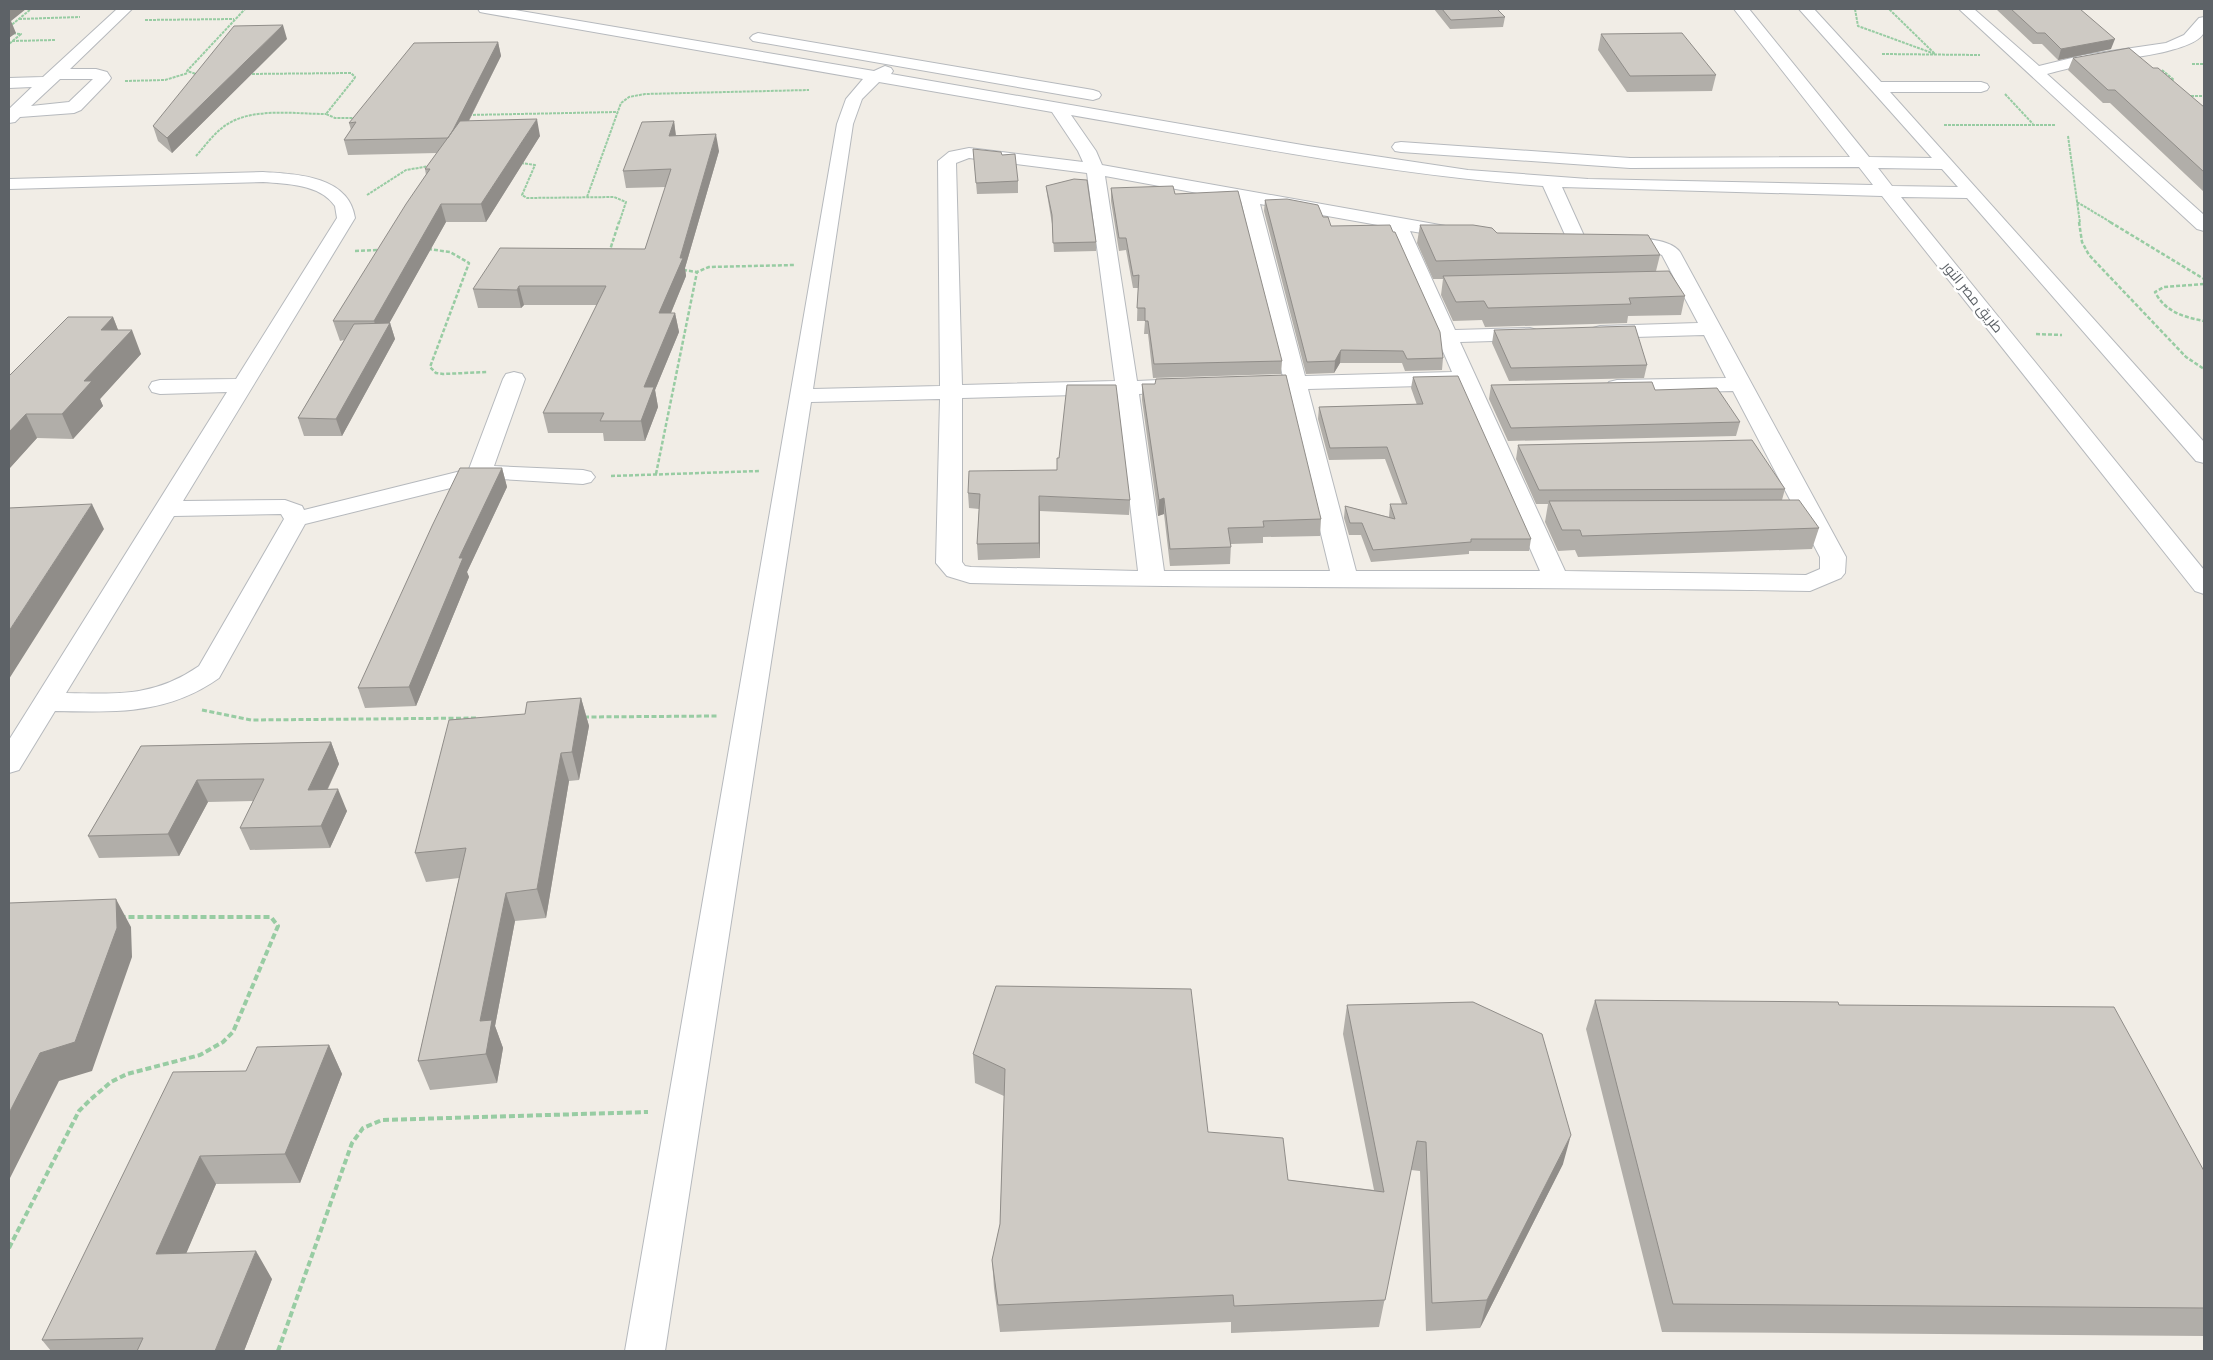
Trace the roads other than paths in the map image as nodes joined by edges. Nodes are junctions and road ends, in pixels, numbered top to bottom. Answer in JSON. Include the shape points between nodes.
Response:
{"nodes":[{"id":1,"x":125,"y":9,"type":"edge"},
{"id":2,"x":485,"y":9,"type":"edge"},
{"id":3,"x":1741,"y":9,"type":"edge"},
{"id":4,"x":1806,"y":9,"type":"edge"},
{"id":5,"x":1966,"y":9,"type":"edge"},
{"id":6,"x":2204,"y":21,"type":"edge"},
{"id":7,"x":746,"y":36,"type":"dead end"},
{"id":8,"x":2015,"y":53,"type":"junction"},
{"id":9,"x":2084,"y":60,"type":"junction"},
{"id":10,"x":899,"y":62,"type":"junction"},
{"id":11,"x":33,"y":70,"type":"dead end"},
{"id":12,"x":2035,"y":72,"type":"junction"},
{"id":13,"x":52,"y":78,"type":"junction"},
{"id":14,"x":874,"y":78,"type":"junction"},
{"id":15,"x":12,"y":86,"type":"edge"},
{"id":16,"x":1876,"y":87,"type":"junction"},
{"id":17,"x":1981,"y":87,"type":"dead end"},
{"id":18,"x":1110,"y":98,"type":"dead end"},
{"id":19,"x":1058,"y":108,"type":"junction"},
{"id":20,"x":12,"y":115,"type":"edge"},
{"id":21,"x":1389,"y":145,"type":"dead end"},
{"id":22,"x":1864,"y":162,"type":"junction"},
{"id":23,"x":1947,"y":164,"type":"junction"},
{"id":24,"x":1094,"y":169,"type":"junction"},
{"id":25,"x":1550,"y":181,"type":"junction"},
{"id":26,"x":9,"y":184,"type":"edge"},
{"id":27,"x":1889,"y":192,"type":"junction"},
{"id":28,"x":1971,"y":193,"type":"junction"},
{"id":29,"x":1249,"y":196,"type":"junction"},
{"id":30,"x":1398,"y":224,"type":"junction"},
{"id":31,"x":2204,"y":225,"type":"edge"},
{"id":32,"x":1578,"y":243,"type":"junction"},
{"id":33,"x":1711,"y":329,"type":"junction"},
{"id":34,"x":1584,"y":333,"type":"edge"},
{"id":35,"x":1545,"y":334,"type":"edge"},
{"id":36,"x":1447,"y":336,"type":"junction"},
{"id":37,"x":514,"y":379,"type":"road end"},
{"id":38,"x":1294,"y":383,"type":"junction"},
{"id":39,"x":1740,"y":384,"type":"junction"},
{"id":40,"x":243,"y":385,"type":"junction"},
{"id":41,"x":1226,"y":385,"type":"edge"},
{"id":42,"x":1196,"y":386,"type":"edge"},
{"id":43,"x":160,"y":387,"type":"dead end"},
{"id":44,"x":1477,"y":387,"type":"junction"},
{"id":45,"x":1127,"y":388,"type":"junction"},
{"id":46,"x":1601,"y":388,"type":"edge"},
{"id":47,"x":951,"y":392,"type":"junction"},
{"id":48,"x":800,"y":396,"type":"junction"},
{"id":49,"x":2204,"y":456,"type":"edge"},
{"id":50,"x":479,"y":474,"type":"junction"},
{"id":51,"x":584,"y":477,"type":"road end"},
{"id":52,"x":167,"y":509,"type":"junction"},
{"id":53,"x":1779,"y":512,"type":"edge"},
{"id":54,"x":1808,"y":512,"type":"junction"},
{"id":55,"x":296,"y":519,"type":"junction"},
{"id":56,"x":1152,"y":579,"type":"junction"},
{"id":57,"x":1556,"y":579,"type":"junction"},
{"id":58,"x":1344,"y":580,"type":"junction"},
{"id":59,"x":2204,"y":586,"type":"edge"},
{"id":60,"x":46,"y":702,"type":"junction"},
{"id":61,"x":9,"y":763,"type":"edge"},
{"id":62,"x":645,"y":1351,"type":"edge"}],
"edges":[{"from":1,"to":13,"type":"street"},
{"from":2,"to":14,"type":"street"},
{"from":3,"to":22,"type":"street","name":"طريق مصر النور"},
{"from":4,"to":16,"type":"street"},
{"from":5,"to":8,"type":"street"},
{"from":6,"to":9,"type":"street","via":[[2196,34],[2168,47]]},
{"from":7,"to":10,"type":"street"},
{"from":8,"to":9,"type":"street"},
{"from":8,"to":12,"type":"street"},
{"from":9,"to":12,"type":"street"},
{"from":10,"to":14,"type":"street"},
{"from":10,"to":18,"type":"street"},
{"from":11,"to":15,"type":"street"},
{"from":12,"to":31,"type":"street"},
{"from":13,"to":15,"type":"street"},
{"from":13,"to":20,"type":"street"},
{"from":13,"to":20,"type":"street","via":[[99,74],[103,78],[68,109]]},
{"from":14,"to":19,"type":"street"},
{"from":14,"to":48,"type":"street","via":[[858,92],[848,108]]},
{"from":16,"to":17,"type":"street"},
{"from":16,"to":23,"type":"street"},
{"from":19,"to":24,"type":"street","via":[[1087,151]]},
{"from":19,"to":25,"type":"street","via":[[1468,175]]},
{"from":21,"to":22,"type":"street","via":[[1418,150],[1630,163]]},
{"from":22,"to":23,"type":"street"},
{"from":22,"to":27,"type":"street","name":"طريق مصر النور"},
{"from":23,"to":28,"type":"street"},
{"from":24,"to":29,"type":"street"},
{"from":24,"to":45,"type":"street"},
{"from":24,"to":47,"type":"street","via":[[969,153],[947,160]]},
{"from":25,"to":27,"type":"street"},
{"from":25,"to":32,"type":"street"},
{"from":26,"to":40,"type":"street","via":[[263,177],[299,180],[326,189],[343,202],[347,208],[346,218]]},
{"from":27,"to":28,"type":"street"},
{"from":27,"to":59,"type":"street","name":"طريق مصر النور"},
{"from":28,"to":49,"type":"street"},
{"from":29,"to":30,"type":"street"},
{"from":29,"to":38,"type":"street"},
{"from":30,"to":32,"type":"street","via":[[1510,242]]},
{"from":30,"to":36,"type":"street","via":[[1435,286]]},
{"from":32,"to":33,"type":"street","via":[[1664,248],[1670,252],[1676,281]]},
{"from":33,"to":34,"type":"street"},
{"from":33,"to":39,"type":"street"},
{"from":35,"to":36,"type":"street"},
{"from":36,"to":44,"type":"street"},
{"from":37,"to":50,"type":"street"},
{"from":38,"to":41,"type":"street"},
{"from":38,"to":44,"type":"street"},
{"from":38,"to":58,"type":"street"},
{"from":39,"to":46,"type":"street"},
{"from":39,"to":54,"type":"street","via":[[1763,444]]},
{"from":40,"to":43,"type":"street"},
{"from":40,"to":52,"type":"street"},
{"from":42,"to":45,"type":"street"},
{"from":44,"to":57,"type":"street","via":[[1536,513]]},
{"from":45,"to":47,"type":"street"},
{"from":45,"to":56,"type":"street"},
{"from":47,"to":48,"type":"street"},
{"from":47,"to":56,"type":"street","via":[[949,563],[956,571],[970,576]]},
{"from":48,"to":62,"type":"street"},
{"from":50,"to":51,"type":"street","via":[[501,472]]},
{"from":50,"to":55,"type":"street"},
{"from":52,"to":55,"type":"street","via":[[285,507],[293,511]]},
{"from":52,"to":60,"type":"street"},
{"from":53,"to":54,"type":"street"},
{"from":54,"to":57,"type":"street","via":[[1833,557],[1832,573],[1810,583]]},
{"from":55,"to":60,"type":"street","via":[[208,672],[197,682],[166,697],[147,701]]},
{"from":56,"to":58,"type":"street"},
{"from":57,"to":58,"type":"street"},
{"from":60,"to":61,"type":"street"}]}
